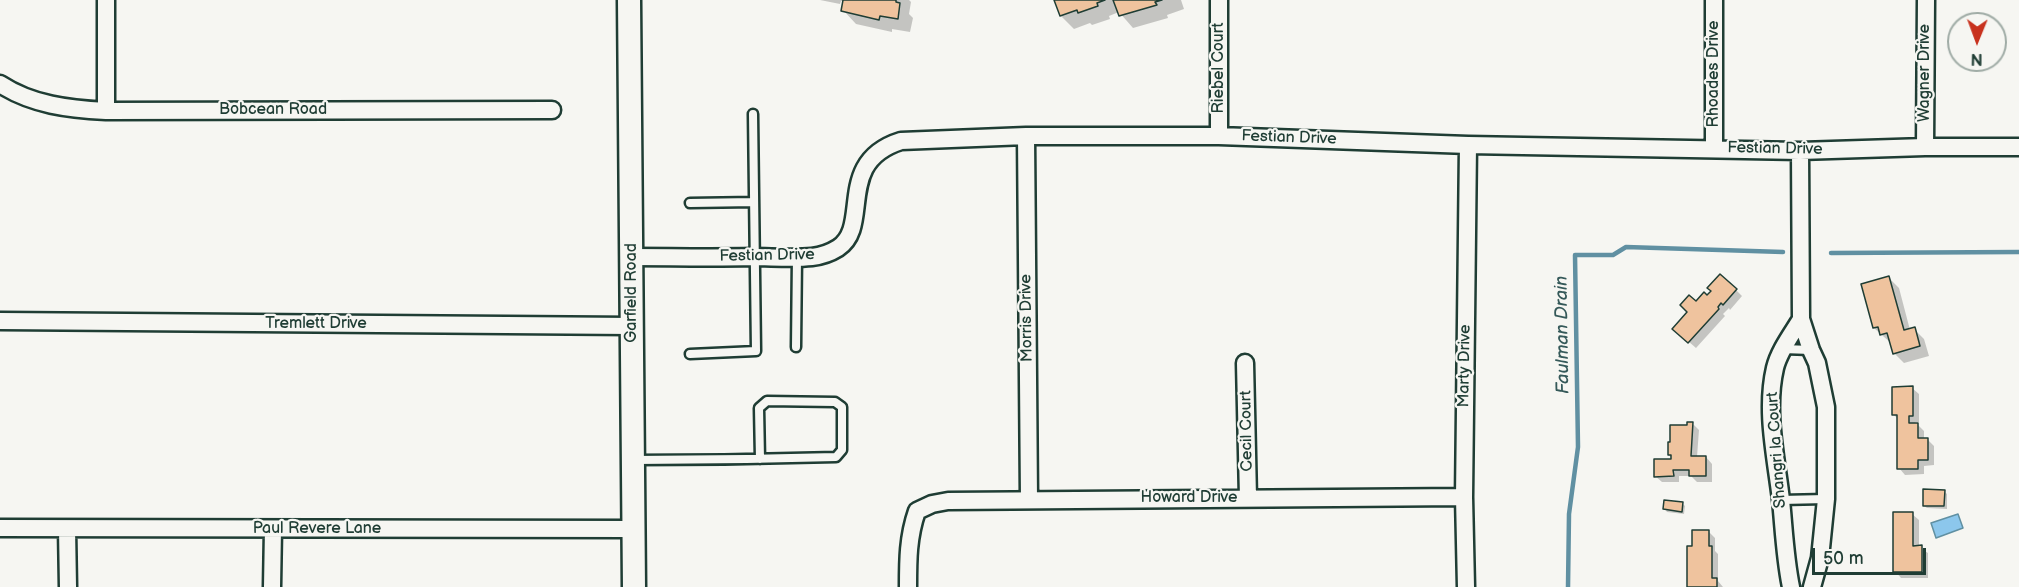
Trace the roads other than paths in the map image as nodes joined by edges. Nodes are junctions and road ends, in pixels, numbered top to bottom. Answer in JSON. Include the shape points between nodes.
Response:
{"nodes":[{"id":1,"x":106,"y":0,"type":"edge"},
{"id":2,"x":629,"y":0,"type":"edge"},
{"id":3,"x":1219,"y":0,"type":"edge"},
{"id":4,"x":1714,"y":0,"type":"edge"},
{"id":5,"x":1926,"y":0,"type":"edge"},
{"id":6,"x":0,"y":84,"type":"edge"},
{"id":7,"x":552,"y":110,"type":"dead end"},
{"id":8,"x":105,"y":111,"type":"junction"},
{"id":9,"x":753,"y":114,"type":"dead end"},
{"id":10,"x":1026,"y":136,"type":"junction"},
{"id":11,"x":1220,"y":136,"type":"junction"},
{"id":12,"x":1468,"y":145,"type":"junction"},
{"id":13,"x":1925,"y":147,"type":"junction"},
{"id":14,"x":2019,"y":147,"type":"edge"},
{"id":15,"x":1714,"y":148,"type":"junction"},
{"id":16,"x":1800,"y":151,"type":"junction"},
{"id":17,"x":754,"y":202,"type":"junction"},
{"id":18,"x":690,"y":203,"type":"dead end"},
{"id":19,"x":631,"y":257,"type":"junction"},
{"id":20,"x":755,"y":257,"type":"junction"},
{"id":21,"x":797,"y":257,"type":"junction"},
{"id":22,"x":1801,"y":319,"type":"junction"},
{"id":23,"x":0,"y":321,"type":"edge"},
{"id":24,"x":632,"y":326,"type":"junction"},
{"id":25,"x":796,"y":347,"type":"dead end"},
{"id":26,"x":1783,"y":350,"type":"junction"},
{"id":27,"x":1810,"y":350,"type":"junction"},
{"id":28,"x":690,"y":354,"type":"dead end"},
{"id":29,"x":1245,"y":363,"type":"dead end"},
{"id":30,"x":760,"y":459,"type":"junction"},
{"id":31,"x":633,"y":460,"type":"junction"},
{"id":32,"x":1464,"y":497,"type":"junction"},
{"id":33,"x":1248,"y":498,"type":"junction"},
{"id":34,"x":1029,"y":499,"type":"junction"},
{"id":35,"x":1826,"y":499,"type":"junction"},
{"id":36,"x":1780,"y":500,"type":"junction"},
{"id":37,"x":0,"y":528,"type":"edge"},
{"id":38,"x":67,"y":528,"type":"junction"},
{"id":39,"x":273,"y":529,"type":"junction"},
{"id":40,"x":634,"y":529,"type":"junction"},
{"id":41,"x":68,"y":587,"type":"edge"},
{"id":42,"x":272,"y":587,"type":"edge"},
{"id":43,"x":634,"y":587,"type":"edge"},
{"id":44,"x":908,"y":587,"type":"edge"},
{"id":45,"x":1466,"y":587,"type":"edge"},
{"id":46,"x":1791,"y":587,"type":"edge"},
{"id":47,"x":1812,"y":587,"type":"edge"}],
"edges":[{"from":1,"to":8,"type":"street"},
{"from":2,"to":19,"type":"main road","name":"Garfield Road"},
{"from":3,"to":11,"type":"street","name":"Riebel Court"},
{"from":4,"to":15,"type":"street","name":"Rhoades Drive"},
{"from":5,"to":13,"type":"street","name":"Wagner Drive"},
{"from":6,"to":8,"type":"street","name":"Bobcean Road","via":[[44,104]]},
{"from":7,"to":8,"type":"street","name":"Bobcean Road"},
{"from":9,"to":17,"type":"lane"},
{"from":10,"to":11,"type":"street","name":"Festian Drive"},
{"from":10,"to":21,"type":"street","name":"Festian Drive","via":[[901,141],[887,145],[876,153],[860,178],[843,244],[826,254]]},
{"from":10,"to":34,"type":"street","name":"Morris Drive"},
{"from":11,"to":12,"type":"street","name":"Festian Drive"},
{"from":12,"to":15,"type":"street","name":"Festian Drive"},
{"from":12,"to":32,"type":"street","name":"Marty Drive"},
{"from":13,"to":14,"type":"street","name":"Festian Drive"},
{"from":13,"to":16,"type":"street","name":"Festian Drive"},
{"from":15,"to":16,"type":"street","name":"Festian Drive"},
{"from":16,"to":22,"type":"street"},
{"from":17,"to":18,"type":"lane"},
{"from":17,"to":20,"type":"lane"},
{"from":19,"to":20,"type":"street","name":"Festian Drive"},
{"from":19,"to":24,"type":"main road","name":"Garfield Road"},
{"from":20,"to":21,"type":"street","name":"Festian Drive"},
{"from":20,"to":28,"type":"lane","via":[[756,351]]},
{"from":21,"to":25,"type":"lane"},
{"from":22,"to":26,"type":"street","name":"Shangri la Court"},
{"from":22,"to":27,"type":"street"},
{"from":23,"to":24,"type":"street","name":"Tremlett Drive"},
{"from":24,"to":31,"type":"main road","name":"Garfield Road"},
{"from":26,"to":27,"type":"lane"},
{"from":26,"to":36,"type":"street","name":"Shangri la Court","via":[[1774,374],[1772,413]]},
{"from":27,"to":35,"type":"street","via":[[1817,363],[1826,407]]},
{"from":29,"to":33,"type":"street","name":"Cecil Court"},
{"from":30,"to":30,"type":"lane","via":[[759,408],[767,401],[835,402],[842,407],[842,450],[836,458]]},
{"from":30,"to":31,"type":"lane"},
{"from":31,"to":40,"type":"main road","name":"Garfield Road"},
{"from":32,"to":33,"type":"street","name":"Howard Drive"},
{"from":32,"to":45,"type":"street","name":"Marty Drive"},
{"from":33,"to":34,"type":"street","name":"Howard Drive"},
{"from":34,"to":44,"type":"street","name":"Howard Drive","via":[[948,501],[917,511],[910,529]]},
{"from":35,"to":36,"type":"lane"},
{"from":35,"to":47,"type":"street","via":[[1820,558]]},
{"from":36,"to":46,"type":"street","name":"Shangri la Court"},
{"from":37,"to":38,"type":"street","name":"Paul Revere Lane"},
{"from":38,"to":39,"type":"street","name":"Paul Revere Lane"},
{"from":38,"to":41,"type":"street"},
{"from":39,"to":40,"type":"street","name":"Paul Revere Lane"},
{"from":39,"to":42,"type":"street"},
{"from":40,"to":43,"type":"main road","name":"Garfield Road"}]}
